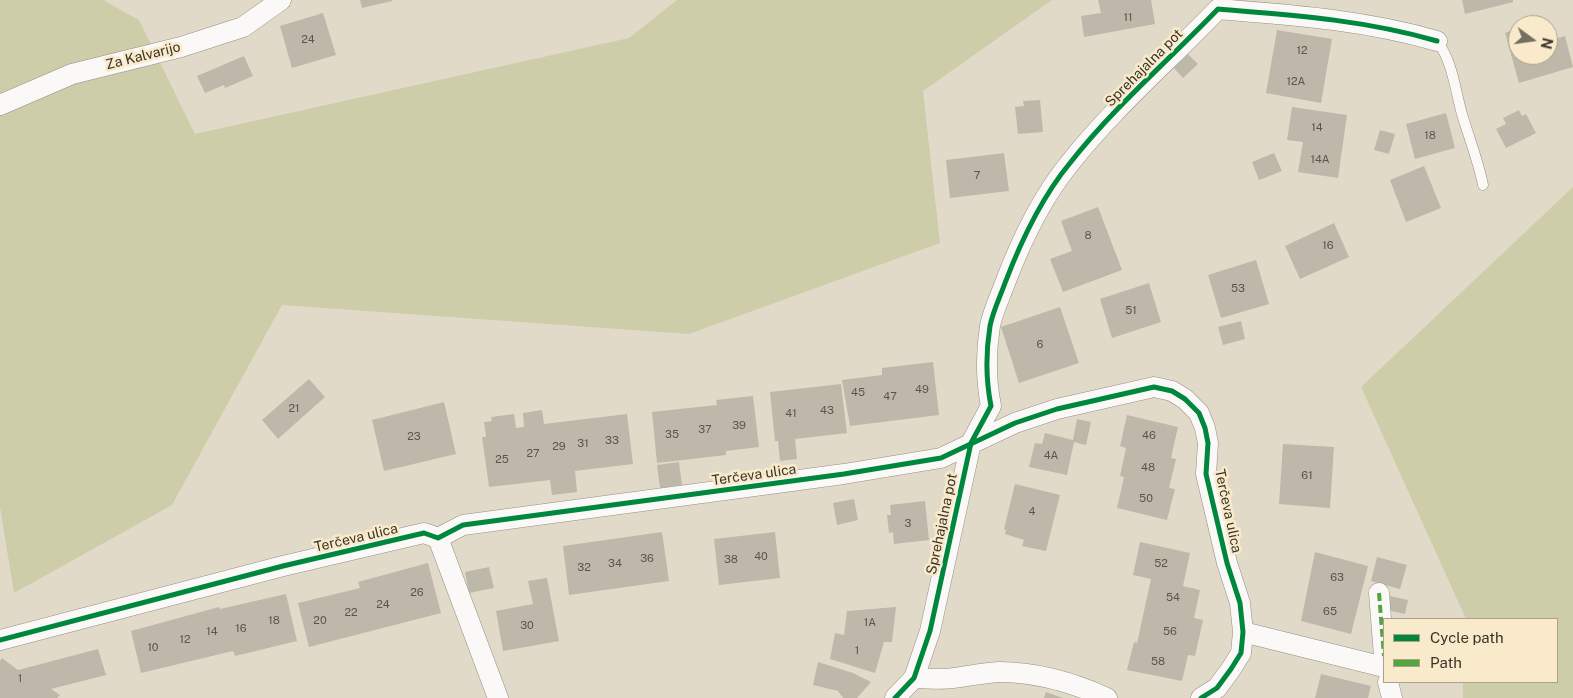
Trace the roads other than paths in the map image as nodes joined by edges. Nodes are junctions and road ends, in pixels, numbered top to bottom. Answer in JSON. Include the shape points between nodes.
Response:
{"nodes":[{"id":1,"x":281,"y":0,"type":"edge"},
{"id":2,"x":1223,"y":5,"type":"edge"},
{"id":3,"x":1437,"y":42,"type":"joint"},
{"id":4,"x":0,"y":105,"type":"edge"},
{"id":5,"x":1483,"y":184,"type":"dead end"},
{"id":6,"x":991,"y":406,"type":"junction"},
{"id":7,"x":1015,"y":423,"type":"junction"},
{"id":8,"x":971,"y":443,"type":"junction"},
{"id":9,"x":438,"y":538,"type":"junction"},
{"id":10,"x":1379,"y":594,"type":"dead end"},
{"id":11,"x":1243,"y":632,"type":"junction"},
{"id":12,"x":0,"y":640,"type":"edge"},
{"id":13,"x":1383,"y":644,"type":"edge"},
{"id":14,"x":1383,"y":667,"type":"edge"},
{"id":15,"x":914,"y":678,"type":"junction"},
{"id":16,"x":1388,"y":683,"type":"edge"},
{"id":17,"x":498,"y":698,"type":"edge"},
{"id":18,"x":895,"y":698,"type":"edge"},
{"id":19,"x":1107,"y":698,"type":"edge"},
{"id":20,"x":1201,"y":698,"type":"edge"},
{"id":21,"x":1392,"y":698,"type":"edge"}],
"edges":[{"from":1,"to":4,"type":"street","name":"Za Kalvarijo","via":[[243,27],[181,47],[72,74]]},
{"from":2,"to":3,"type":"street","name":"Sprehajalna pot","via":[[1396,29]]},
{"from":2,"to":6,"type":"street","name":"Sprehajalna pot","via":[[1111,116],[1069,164],[1035,215],[990,326]]},
{"from":3,"to":5,"type":"lane","name":"Sprehajalna pot","via":[[1446,53]]},
{"from":6,"to":7,"type":"street"},
{"from":6,"to":8,"type":"street","name":"Sprehajalna pot"},
{"from":7,"to":8,"type":"street","name":"Terčeva ulica"},
{"from":7,"to":11,"type":"street","name":"Terčeva ulica","via":[[1057,408],[1154,387],[1172,391],[1186,399],[1199,413],[1205,428],[1208,443],[1206,474],[1240,603]]},
{"from":8,"to":9,"type":"street","name":"Terčeva ulica","via":[[941,458],[463,525]]},
{"from":8,"to":15,"type":"street","name":"Sprehajalna pot","via":[[930,631]]},
{"from":9,"to":12,"type":"street","name":"Terčeva ulica","via":[[424,534],[283,566]]},
{"from":9,"to":17,"type":"street"},
{"from":10,"to":13,"type":"street"},
{"from":11,"to":14,"type":"street"},
{"from":11,"to":20,"type":"street","name":"Terčeva ulica","via":[[1241,653],[1231,669],[1217,688]]},
{"from":15,"to":18,"type":"street","name":"Sprehajalna pot"},
{"from":15,"to":19,"type":"street","via":[[952,678],[1002,672],[1070,683]]},
{"from":16,"to":21,"type":"street"}]}
